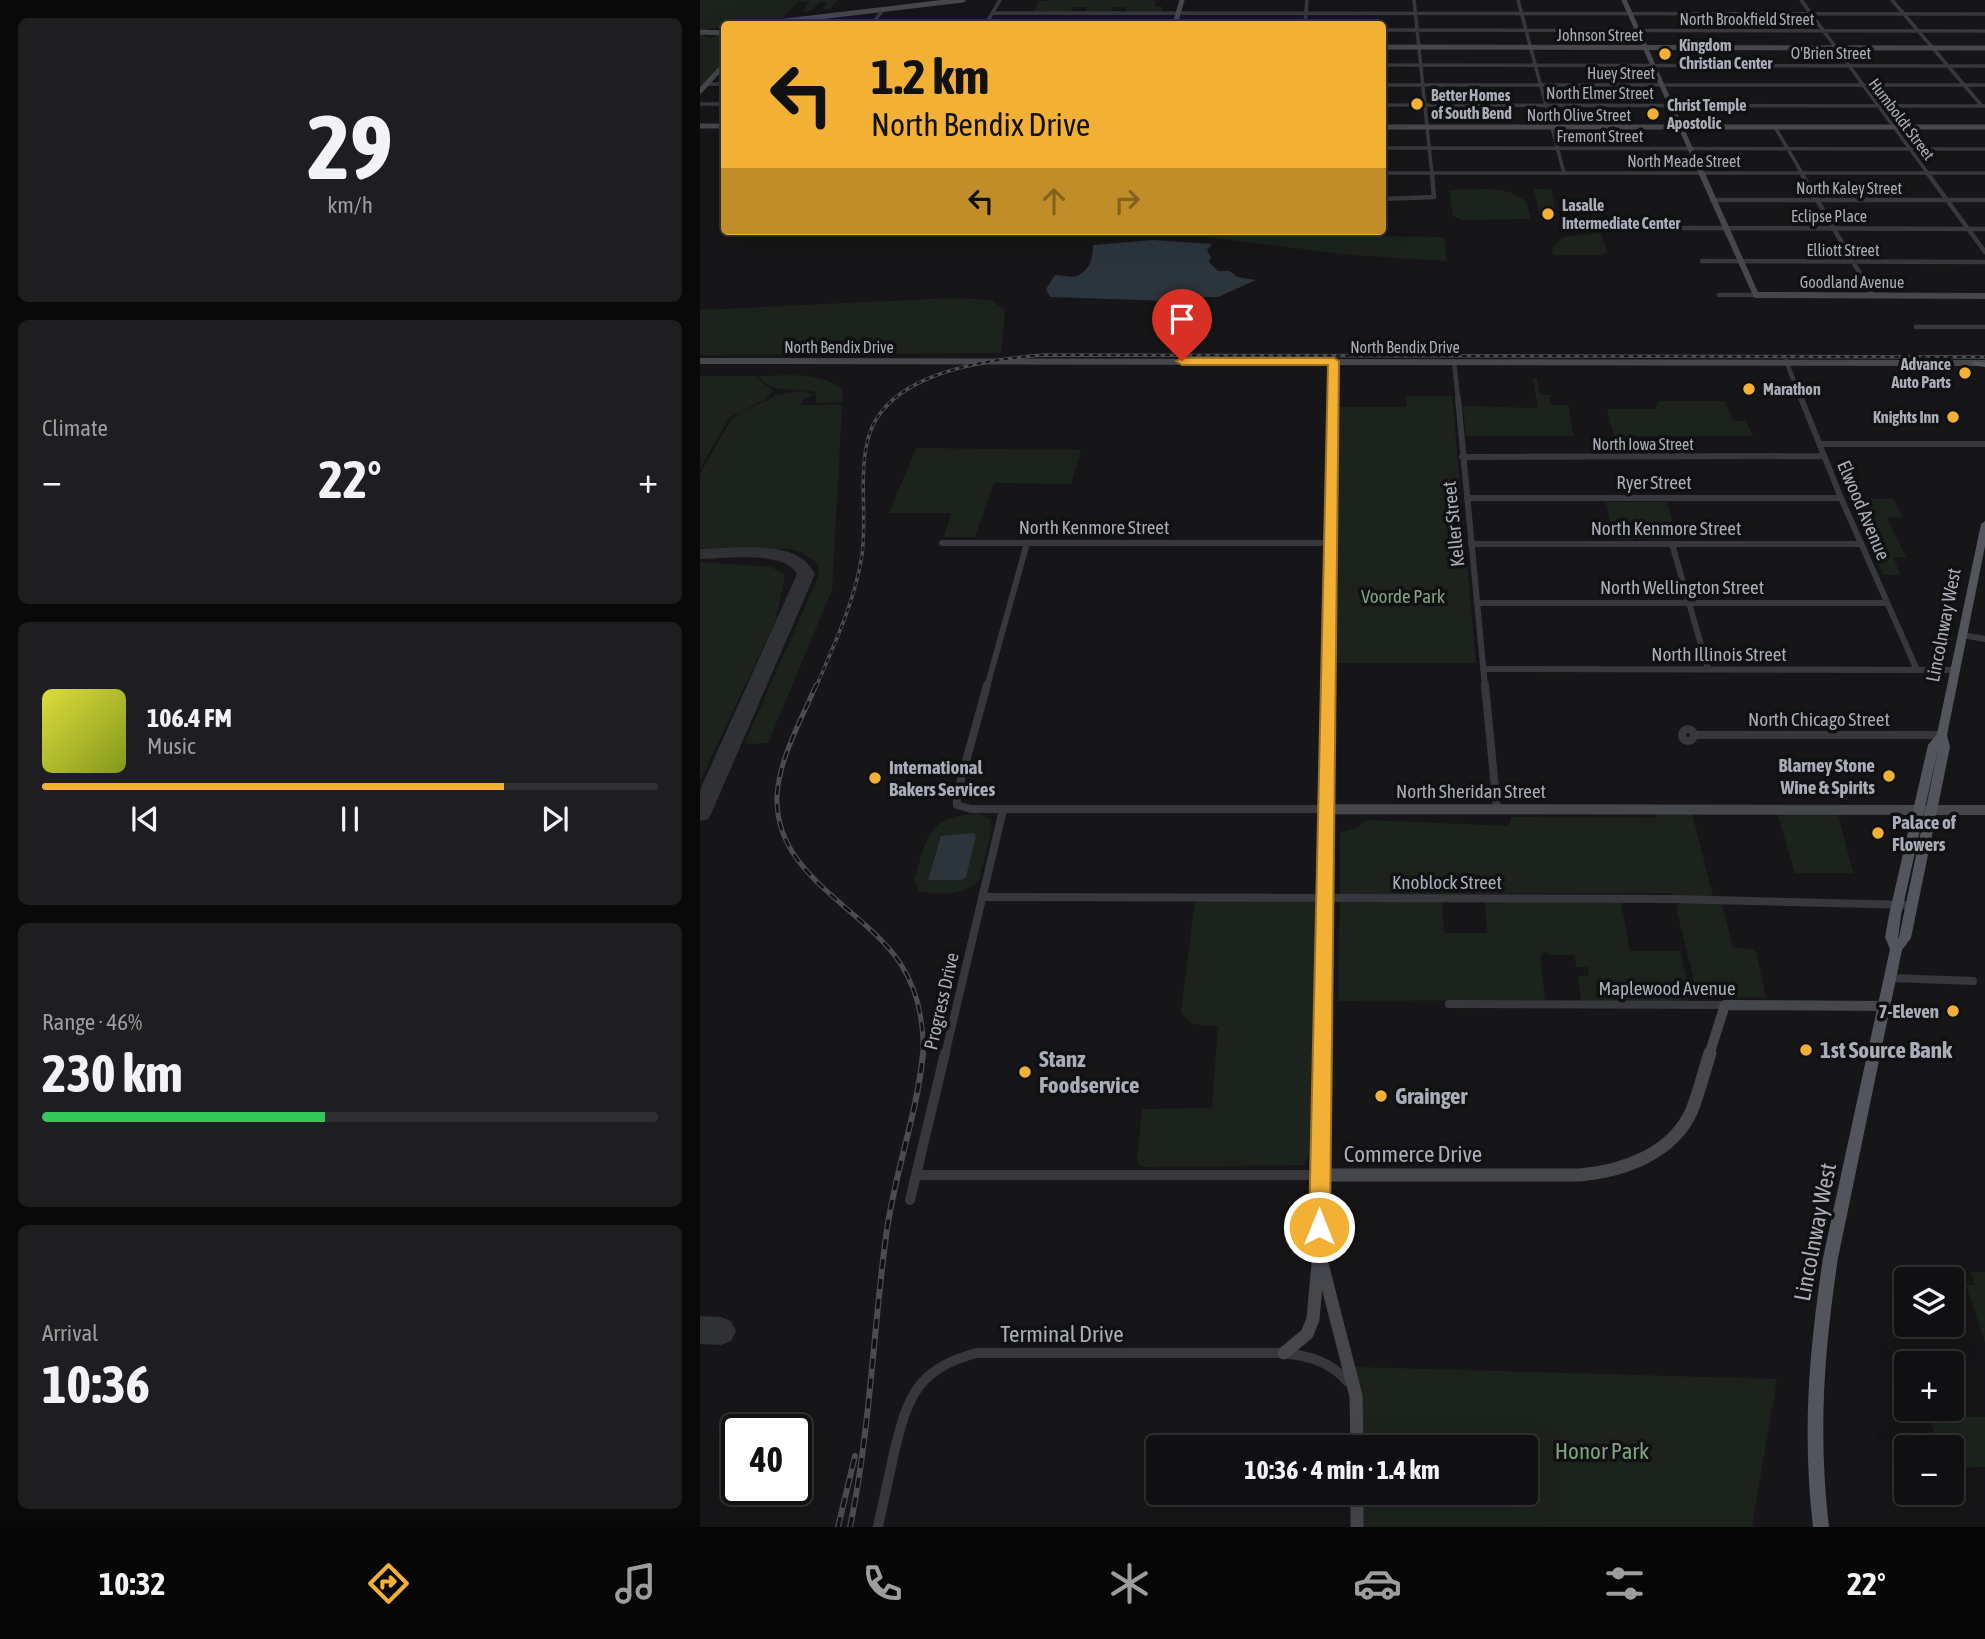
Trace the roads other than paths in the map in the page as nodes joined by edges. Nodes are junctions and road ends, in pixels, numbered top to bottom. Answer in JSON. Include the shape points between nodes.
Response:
{"nodes":[{"id":1,"x":963,"y":0,"type":"edge"},
{"id":2,"x":1000,"y":0,"type":"edge"},
{"id":3,"x":1182,"y":0,"type":"edge"},
{"id":4,"x":1307,"y":0,"type":"edge"},
{"id":5,"x":1414,"y":0,"type":"edge"},
{"id":6,"x":1518,"y":0,"type":"edge"},
{"id":7,"x":1624,"y":0,"type":"edge"},
{"id":8,"x":1801,"y":0,"type":"edge"},
{"id":9,"x":1892,"y":0,"type":"edge"},
{"id":10,"x":883,"y":9,"type":"junction"},
{"id":11,"x":993,"y":13,"type":"junction"},
{"id":12,"x":1178,"y":13,"type":"junction"},
{"id":13,"x":1307,"y":13,"type":"junction"},
{"id":14,"x":1415,"y":13,"type":"junction"},
{"id":15,"x":1521,"y":13,"type":"junction"},
{"id":16,"x":1630,"y":13,"type":"junction"},
{"id":17,"x":1811,"y":13,"type":"junction"},
{"id":18,"x":1904,"y":14,"type":"junction"},
{"id":19,"x":1985,"y":14,"type":"edge"},
{"id":20,"x":787,"y":21,"type":"edge"},
{"id":21,"x":874,"y":21,"type":"edge"},
{"id":22,"x":988,"y":21,"type":"edge"},
{"id":23,"x":1176,"y":21,"type":"edge"},
{"id":24,"x":1306,"y":21,"type":"edge"},
{"id":25,"x":721,"y":30,"type":"edge"},
{"id":26,"x":1386,"y":30,"type":"edge"},
{"id":27,"x":1416,"y":30,"type":"junction"},
{"id":28,"x":700,"y":31,"type":"edge"},
{"id":29,"x":1526,"y":31,"type":"junction"},
{"id":30,"x":1637,"y":31,"type":"junction"},
{"id":31,"x":1823,"y":31,"type":"junction"},
{"id":32,"x":1919,"y":31,"type":"junction"},
{"id":33,"x":1985,"y":31,"type":"edge"},
{"id":34,"x":1386,"y":47,"type":"edge"},
{"id":35,"x":1418,"y":47,"type":"junction"},
{"id":36,"x":1530,"y":47,"type":"junction"},
{"id":37,"x":1645,"y":48,"type":"junction"},
{"id":38,"x":1835,"y":48,"type":"junction"},
{"id":39,"x":1933,"y":48,"type":"junction"},
{"id":40,"x":1985,"y":48,"type":"edge"},
{"id":41,"x":1386,"y":65,"type":"edge"},
{"id":42,"x":1421,"y":65,"type":"junction"},
{"id":43,"x":1534,"y":65,"type":"junction"},
{"id":44,"x":1653,"y":65,"type":"junction"},
{"id":45,"x":1848,"y":65,"type":"junction"},
{"id":46,"x":1948,"y":66,"type":"junction"},
{"id":47,"x":1985,"y":66,"type":"edge"},
{"id":48,"x":721,"y":68,"type":"edge"},
{"id":49,"x":707,"y":84,"type":"junction"},
{"id":50,"x":721,"y":84,"type":"edge"},
{"id":51,"x":1386,"y":85,"type":"edge"},
{"id":52,"x":1422,"y":85,"type":"junction"},
{"id":53,"x":1540,"y":85,"type":"junction"},
{"id":54,"x":1661,"y":85,"type":"junction"},
{"id":55,"x":1862,"y":85,"type":"junction"},
{"id":56,"x":1964,"y":85,"type":"junction"},
{"id":57,"x":1985,"y":85,"type":"edge"},
{"id":58,"x":700,"y":91,"type":"edge"},
{"id":59,"x":700,"y":104,"type":"edge"},
{"id":60,"x":721,"y":104,"type":"edge"},
{"id":61,"x":1386,"y":105,"type":"edge"},
{"id":62,"x":1425,"y":105,"type":"junction"},
{"id":63,"x":1545,"y":105,"type":"junction"},
{"id":64,"x":1670,"y":106,"type":"junction"},
{"id":65,"x":1878,"y":106,"type":"junction"},
{"id":66,"x":1984,"y":107,"type":"edge"},
{"id":67,"x":700,"y":126,"type":"edge"},
{"id":68,"x":721,"y":126,"type":"edge"},
{"id":69,"x":1386,"y":127,"type":"edge"},
{"id":70,"x":1427,"y":127,"type":"junction"},
{"id":71,"x":1551,"y":127,"type":"junction"},
{"id":72,"x":1679,"y":127,"type":"junction"},
{"id":73,"x":1775,"y":127,"type":"junction"},
{"id":74,"x":1893,"y":127,"type":"junction"},
{"id":75,"x":1985,"y":127,"type":"edge"},
{"id":76,"x":1386,"y":148,"type":"edge"},
{"id":77,"x":1430,"y":148,"type":"junction"},
{"id":78,"x":1557,"y":148,"type":"junction"},
{"id":79,"x":1689,"y":148,"type":"junction"},
{"id":80,"x":1788,"y":148,"type":"junction"},
{"id":81,"x":1909,"y":149,"type":"junction"},
{"id":82,"x":1985,"y":149,"type":"edge"},
{"id":83,"x":1386,"y":173,"type":"edge"},
{"id":84,"x":1433,"y":173,"type":"junction"},
{"id":85,"x":1564,"y":173,"type":"junction"},
{"id":86,"x":1700,"y":173,"type":"junction"},
{"id":87,"x":1802,"y":173,"type":"junction"},
{"id":88,"x":1927,"y":173,"type":"junction"},
{"id":89,"x":1985,"y":173,"type":"edge"},
{"id":90,"x":1386,"y":199,"type":"edge"},
{"id":91,"x":1712,"y":200,"type":"junction"},
{"id":92,"x":1818,"y":200,"type":"junction"},
{"id":93,"x":1947,"y":200,"type":"junction"},
{"id":94,"x":1985,"y":200,"type":"edge"},
{"id":95,"x":1672,"y":228,"type":"dead end"},
{"id":96,"x":1725,"y":228,"type":"junction"},
{"id":97,"x":1834,"y":228,"type":"junction"},
{"id":98,"x":1968,"y":229,"type":"junction"},
{"id":99,"x":1985,"y":229,"type":"edge"},
{"id":100,"x":1985,"y":252,"type":"edge"},
{"id":101,"x":1702,"y":261,"type":"dead end"},
{"id":102,"x":1740,"y":262,"type":"junction"},
{"id":103,"x":1854,"y":262,"type":"junction"},
{"id":104,"x":1985,"y":262,"type":"edge"},
{"id":105,"x":1719,"y":295,"type":"dead end"},
{"id":106,"x":1756,"y":295,"type":"junction"},
{"id":107,"x":1873,"y":296,"type":"junction"},
{"id":108,"x":1985,"y":296,"type":"edge"},
{"id":109,"x":1916,"y":327,"type":"dead end"},
{"id":110,"x":1985,"y":327,"type":"edge"},
{"id":111,"x":700,"y":361,"type":"edge"},
{"id":112,"x":1334,"y":361,"type":"junction"},
{"id":113,"x":1454,"y":361,"type":"junction"},
{"id":114,"x":1786,"y":361,"type":"junction"},
{"id":115,"x":1982,"y":363,"type":"edge"},
{"id":116,"x":1820,"y":444,"type":"junction"},
{"id":117,"x":1985,"y":444,"type":"edge"},
{"id":118,"x":1824,"y":456,"type":"junction"},
{"id":119,"x":1462,"y":457,"type":"junction"},
{"id":120,"x":1467,"y":498,"type":"junction"},
{"id":121,"x":1841,"y":498,"type":"junction"},
{"id":122,"x":1985,"y":524,"type":"edge"},
{"id":123,"x":942,"y":543,"type":"dead end"},
{"id":124,"x":1027,"y":543,"type":"junction"},
{"id":125,"x":1331,"y":544,"type":"junction"},
{"id":126,"x":1471,"y":544,"type":"junction"},
{"id":127,"x":1672,"y":544,"type":"junction"},
{"id":128,"x":1861,"y":544,"type":"junction"},
{"id":129,"x":1477,"y":603,"type":"junction"},
{"id":130,"x":1689,"y":603,"type":"junction"},
{"id":131,"x":1887,"y":603,"type":"junction"},
{"id":132,"x":1962,"y":635,"type":"junction"},
{"id":133,"x":1985,"y":639,"type":"edge"},
{"id":134,"x":1483,"y":669,"type":"junction"},
{"id":135,"x":1708,"y":669,"type":"junction"},
{"id":136,"x":1917,"y":670,"type":"junction"},
{"id":137,"x":1955,"y":670,"type":"junction"},
{"id":138,"x":1696,"y":735,"type":"dead end"},
{"id":139,"x":1942,"y":735,"type":"junction"},
{"id":140,"x":1327,"y":809,"type":"junction"},
{"id":141,"x":1497,"y":809,"type":"junction"},
{"id":142,"x":1003,"y":810,"type":"junction"},
{"id":143,"x":1918,"y":810,"type":"junction"},
{"id":144,"x":1931,"y":810,"type":"junction"},
{"id":145,"x":1985,"y":810,"type":"edge"},
{"id":146,"x":982,"y":897,"type":"junction"},
{"id":147,"x":1325,"y":897,"type":"junction"},
{"id":148,"x":1898,"y":905,"type":"junction"},
{"id":149,"x":1912,"y":905,"type":"junction"},
{"id":150,"x":1896,"y":949,"type":"junction"},
{"id":151,"x":1891,"y":978,"type":"junction"},
{"id":152,"x":1973,"y":981,"type":"dead end"},
{"id":153,"x":1449,"y":1004,"type":"dead end"},
{"id":154,"x":1725,"y":1005,"type":"junction"},
{"id":155,"x":1885,"y":1006,"type":"junction"},
{"id":156,"x":916,"y":1175,"type":"junction"},
{"id":157,"x":1320,"y":1175,"type":"junction"},
{"id":158,"x":909,"y":1200,"type":"dead end"},
{"id":159,"x":1319,"y":1252,"type":"junction"},
{"id":160,"x":1284,"y":1353,"type":"junction"},
{"id":161,"x":1352,"y":1387,"type":"junction"},
{"id":162,"x":1357,"y":1435,"type":"edge"},
{"id":163,"x":1357,"y":1505,"type":"edge"},
{"id":164,"x":878,"y":1527,"type":"edge"},
{"id":165,"x":1357,"y":1527,"type":"edge"},
{"id":166,"x":1821,"y":1527,"type":"edge"}],
"edges":[{"from":1,"to":10,"type":"street"},
{"from":2,"to":11,"type":"street"},
{"from":3,"to":12,"type":"street"},
{"from":4,"to":13,"type":"street"},
{"from":5,"to":14,"type":"street"},
{"from":6,"to":15,"type":"street"},
{"from":7,"to":16,"type":"street"},
{"from":8,"to":17,"type":"street","name":"Humboldt Street"},
{"from":9,"to":18,"type":"street"},
{"from":10,"to":20,"type":"street"},
{"from":10,"to":21,"type":"street"},
{"from":11,"to":12,"type":"street"},
{"from":11,"to":22,"type":"street"},
{"from":12,"to":13,"type":"street"},
{"from":12,"to":23,"type":"street"},
{"from":13,"to":14,"type":"street"},
{"from":13,"to":24,"type":"street"},
{"from":14,"to":15,"type":"street"},
{"from":14,"to":27,"type":"street"},
{"from":15,"to":16,"type":"street"},
{"from":15,"to":29,"type":"street"},
{"from":16,"to":17,"type":"street"},
{"from":16,"to":30,"type":"street"},
{"from":17,"to":18,"type":"street"},
{"from":17,"to":31,"type":"street","name":"Humboldt Street"},
{"from":18,"to":19,"type":"street"},
{"from":18,"to":32,"type":"street"},
{"from":25,"to":28,"type":"street"},
{"from":26,"to":27,"type":"street","name":"North Brookfield Street"},
{"from":27,"to":29,"type":"street","name":"North Brookfield Street"},
{"from":27,"to":35,"type":"street"},
{"from":29,"to":30,"type":"street","name":"North Brookfield Street"},
{"from":29,"to":36,"type":"street"},
{"from":30,"to":31,"type":"street","name":"North Brookfield Street"},
{"from":30,"to":37,"type":"street"},
{"from":31,"to":32,"type":"street","name":"North Brookfield Street"},
{"from":31,"to":38,"type":"street","name":"Humboldt Street"},
{"from":32,"to":33,"type":"street","name":"North Brookfield Street"},
{"from":32,"to":39,"type":"street"},
{"from":34,"to":35,"type":"street","name":"Johnson Street"},
{"from":35,"to":36,"type":"street","name":"Johnson Street"},
{"from":35,"to":42,"type":"street"},
{"from":36,"to":37,"type":"street","name":"Johnson Street"},
{"from":36,"to":43,"type":"street"},
{"from":37,"to":38,"type":"street","name":"Johnson Street"},
{"from":37,"to":44,"type":"street"},
{"from":38,"to":39,"type":"street","name":"Johnson Street"},
{"from":38,"to":45,"type":"street","name":"Humboldt Street"},
{"from":39,"to":40,"type":"street","name":"Johnson Street"},
{"from":39,"to":46,"type":"street"},
{"from":41,"to":42,"type":"street","name":"O'Brien Street"},
{"from":42,"to":43,"type":"street","name":"O'Brien Street"},
{"from":42,"to":52,"type":"street"},
{"from":43,"to":44,"type":"street","name":"O'Brien Street"},
{"from":43,"to":53,"type":"street"},
{"from":44,"to":45,"type":"street","name":"O'Brien Street"},
{"from":44,"to":54,"type":"street"},
{"from":45,"to":46,"type":"street","name":"O'Brien Street"},
{"from":45,"to":55,"type":"street","name":"Humboldt Street"},
{"from":46,"to":47,"type":"street","name":"O'Brien Street"},
{"from":46,"to":56,"type":"street"},
{"from":48,"to":49,"type":"street"},
{"from":49,"to":50,"type":"street"},
{"from":49,"to":58,"type":"street"},
{"from":51,"to":52,"type":"street","name":"Huey Street"},
{"from":52,"to":53,"type":"street","name":"Huey Street"},
{"from":52,"to":62,"type":"street"},
{"from":53,"to":54,"type":"street","name":"Huey Street"},
{"from":53,"to":63,"type":"street"},
{"from":54,"to":55,"type":"street","name":"Huey Street"},
{"from":54,"to":64,"type":"street"},
{"from":55,"to":56,"type":"street","name":"Huey Street"},
{"from":55,"to":65,"type":"street","name":"Humboldt Street"},
{"from":56,"to":57,"type":"street","name":"Huey Street"},
{"from":56,"to":66,"type":"street"},
{"from":59,"to":60,"type":"street"},
{"from":61,"to":62,"type":"street","name":"North Elmer Street"},
{"from":62,"to":63,"type":"street","name":"North Elmer Street"},
{"from":62,"to":70,"type":"street"},
{"from":63,"to":64,"type":"street","name":"North Elmer Street"},
{"from":63,"to":71,"type":"street"},
{"from":64,"to":65,"type":"street","name":"North Elmer Street"},
{"from":64,"to":72,"type":"street"},
{"from":65,"to":66,"type":"street","name":"North Elmer Street"},
{"from":65,"to":74,"type":"street","name":"Humboldt Street"},
{"from":67,"to":68,"type":"street"},
{"from":69,"to":70,"type":"street","name":"North Olive Street"},
{"from":70,"to":71,"type":"street","name":"North Olive Street"},
{"from":70,"to":77,"type":"street"},
{"from":71,"to":72,"type":"street","name":"North Olive Street"},
{"from":71,"to":78,"type":"street"},
{"from":72,"to":73,"type":"street","name":"North Olive Street"},
{"from":72,"to":79,"type":"street"},
{"from":73,"to":74,"type":"street","name":"North Olive Street"},
{"from":73,"to":80,"type":"street"},
{"from":74,"to":75,"type":"street","name":"North Olive Street"},
{"from":74,"to":81,"type":"street","name":"Humboldt Street"},
{"from":76,"to":77,"type":"street","name":"Fremont Street"},
{"from":77,"to":78,"type":"street","name":"Fremont Street"},
{"from":77,"to":84,"type":"street"},
{"from":78,"to":79,"type":"street","name":"Fremont Street"},
{"from":78,"to":85,"type":"street"},
{"from":79,"to":80,"type":"street","name":"Fremont Street"},
{"from":79,"to":86,"type":"street"},
{"from":80,"to":81,"type":"street","name":"Fremont Street"},
{"from":80,"to":87,"type":"street"},
{"from":81,"to":82,"type":"street","name":"Fremont Street"},
{"from":81,"to":88,"type":"street","name":"Humboldt Street"},
{"from":83,"to":84,"type":"street","name":"North Meade Street"},
{"from":84,"to":85,"type":"street","name":"North Meade Street"},
{"from":84,"to":90,"type":"street","via":[[1433,198]]},
{"from":85,"to":86,"type":"street","name":"North Meade Street"},
{"from":86,"to":87,"type":"street","name":"North Meade Street"},
{"from":86,"to":91,"type":"street"},
{"from":87,"to":88,"type":"street","name":"North Meade Street"},
{"from":87,"to":92,"type":"street"},
{"from":88,"to":89,"type":"street","name":"North Meade Street"},
{"from":88,"to":93,"type":"street","name":"Humboldt Street"},
{"from":91,"to":92,"type":"street","name":"North Kaley Street"},
{"from":91,"to":96,"type":"street"},
{"from":92,"to":93,"type":"street","name":"North Kaley Street"},
{"from":92,"to":97,"type":"street"},
{"from":93,"to":94,"type":"street","name":"North Kaley Street"},
{"from":93,"to":98,"type":"street","name":"Humboldt Street"},
{"from":95,"to":96,"type":"street","name":"Eclipse Place"},
{"from":96,"to":97,"type":"street","name":"Eclipse Place"},
{"from":96,"to":102,"type":"street"},
{"from":97,"to":98,"type":"street","name":"Eclipse Place"},
{"from":97,"to":103,"type":"street"},
{"from":98,"to":99,"type":"street","name":"Eclipse Place"},
{"from":98,"to":100,"type":"street","name":"Humboldt Street"},
{"from":101,"to":102,"type":"street","name":"Elliott Street"},
{"from":102,"to":103,"type":"street","name":"Elliott Street"},
{"from":102,"to":106,"type":"street"},
{"from":103,"to":104,"type":"street","name":"Elliott Street"},
{"from":103,"to":107,"type":"street"},
{"from":105,"to":106,"type":"street","name":"Goodland Avenue"},
{"from":106,"to":107,"type":"street","name":"Goodland Avenue"},
{"from":107,"to":108,"type":"street","name":"Goodland Avenue"},
{"from":109,"to":110,"type":"street"},
{"from":111,"to":112,"type":"street","name":"North Bendix Drive"},
{"from":112,"to":113,"type":"street","name":"North Bendix Drive"},
{"from":112,"to":125,"type":"street"},
{"from":113,"to":114,"type":"street","name":"North Bendix Drive"},
{"from":113,"to":119,"type":"street","name":"Keller Street"},
{"from":114,"to":115,"type":"street","name":"North Bendix Drive"},
{"from":114,"to":116,"type":"street","name":"Elwood Avenue"},
{"from":116,"to":117,"type":"street"},
{"from":116,"to":118,"type":"street","name":"Elwood Avenue"},
{"from":118,"to":119,"type":"street","name":"North Iowa Street"},
{"from":118,"to":121,"type":"street","name":"Elwood Avenue"},
{"from":119,"to":120,"type":"street","name":"Keller Street"},
{"from":120,"to":121,"type":"street","name":"Ryer Street"},
{"from":120,"to":126,"type":"street","name":"Keller Street"},
{"from":121,"to":128,"type":"street","name":"Elwood Avenue"},
{"from":122,"to":132,"type":"main road","name":"Lincolnway West"},
{"from":123,"to":124,"type":"street","name":"North Kenmore Street"},
{"from":124,"to":125,"type":"street","name":"North Kenmore Street"},
{"from":124,"to":142,"type":"street","name":"North Sheridan Street","via":[[957,794],[957,805],[967,809]]},
{"from":125,"to":140,"type":"street"},
{"from":126,"to":127,"type":"street","name":"North Kenmore Street"},
{"from":126,"to":129,"type":"street","name":"Keller Street"},
{"from":127,"to":128,"type":"street","name":"North Kenmore Street"},
{"from":127,"to":130,"type":"street"},
{"from":128,"to":131,"type":"street","name":"Elwood Avenue"},
{"from":129,"to":130,"type":"street","name":"North Wellington Street"},
{"from":129,"to":134,"type":"street","name":"Keller Street"},
{"from":130,"to":131,"type":"street","name":"North Wellington Street"},
{"from":130,"to":135,"type":"street"},
{"from":131,"to":136,"type":"street","name":"Elwood Avenue"},
{"from":132,"to":133,"type":"street"},
{"from":132,"to":137,"type":"main road","name":"Lincolnway West"},
{"from":134,"to":135,"type":"street","name":"North Illinois Street"},
{"from":134,"to":141,"type":"street","name":"Keller Street"},
{"from":135,"to":136,"type":"street","name":"North Illinois Street"},
{"from":136,"to":137,"type":"street","name":"North Illinois Street"},
{"from":137,"to":139,"type":"main road","name":"Lincolnway West"},
{"from":138,"to":139,"type":"street","name":"North Chicago Street"},
{"from":139,"to":143,"type":"main road","name":"Lincolnway West","via":[[1933,745]]},
{"from":139,"to":144,"type":"main road","name":"Lincolnway West","via":[[1945,747]]},
{"from":140,"to":141,"type":"street","name":"North Sheridan Street"},
{"from":140,"to":142,"type":"street","name":"North Sheridan Street"},
{"from":140,"to":147,"type":"street"},
{"from":141,"to":143,"type":"street","name":"North Sheridan Street"},
{"from":142,"to":146,"type":"street","name":"Progress Drive"},
{"from":143,"to":144,"type":"street","name":"North Sheridan Street"},
{"from":143,"to":148,"type":"main road","name":"Lincolnway West"},
{"from":144,"to":145,"type":"street","name":"North Sheridan Street"},
{"from":144,"to":149,"type":"main road","name":"Lincolnway West"},
{"from":146,"to":147,"type":"street","name":"Knoblock Street"},
{"from":146,"to":156,"type":"street","name":"Progress Drive"},
{"from":147,"to":148,"type":"street","name":"Knoblock Street","via":[[1802,900]]},
{"from":147,"to":157,"type":"street"},
{"from":148,"to":149,"type":"street","name":"Knoblock Street"},
{"from":148,"to":150,"type":"main road","name":"Lincolnway West","via":[[1891,937]]},
{"from":149,"to":150,"type":"main road","name":"Lincolnway West","via":[[1905,938]]},
{"from":150,"to":151,"type":"main road","name":"Lincolnway West"},
{"from":151,"to":152,"type":"street"},
{"from":151,"to":155,"type":"main road","name":"Lincolnway West"},
{"from":153,"to":154,"type":"street","name":"Maplewood Avenue"},
{"from":154,"to":155,"type":"street","name":"Maplewood Avenue"},
{"from":154,"to":157,"type":"street","name":"Commerce Drive","via":[[1691,1112],[1673,1139],[1635,1164],[1587,1174]]},
{"from":155,"to":166,"type":"main road","name":"Lincolnway West","via":[[1828,1277],[1817,1360],[1814,1453]]},
{"from":156,"to":157,"type":"street","name":"Commerce Drive"},
{"from":156,"to":158,"type":"street","name":"Progress Drive"},
{"from":157,"to":159,"type":"street"},
{"from":159,"to":160,"type":"street","via":[[1310,1326],[1300,1342]]},
{"from":159,"to":161,"type":"street"},
{"from":160,"to":161,"type":"street","name":"Terminal Drive","via":[[1318,1359],[1343,1375]]},
{"from":160,"to":164,"type":"street","name":"Terminal Drive","via":[[977,1353],[947,1361],[925,1378],[904,1410]]},
{"from":161,"to":162,"type":"street"},
{"from":163,"to":165,"type":"street"}]}
